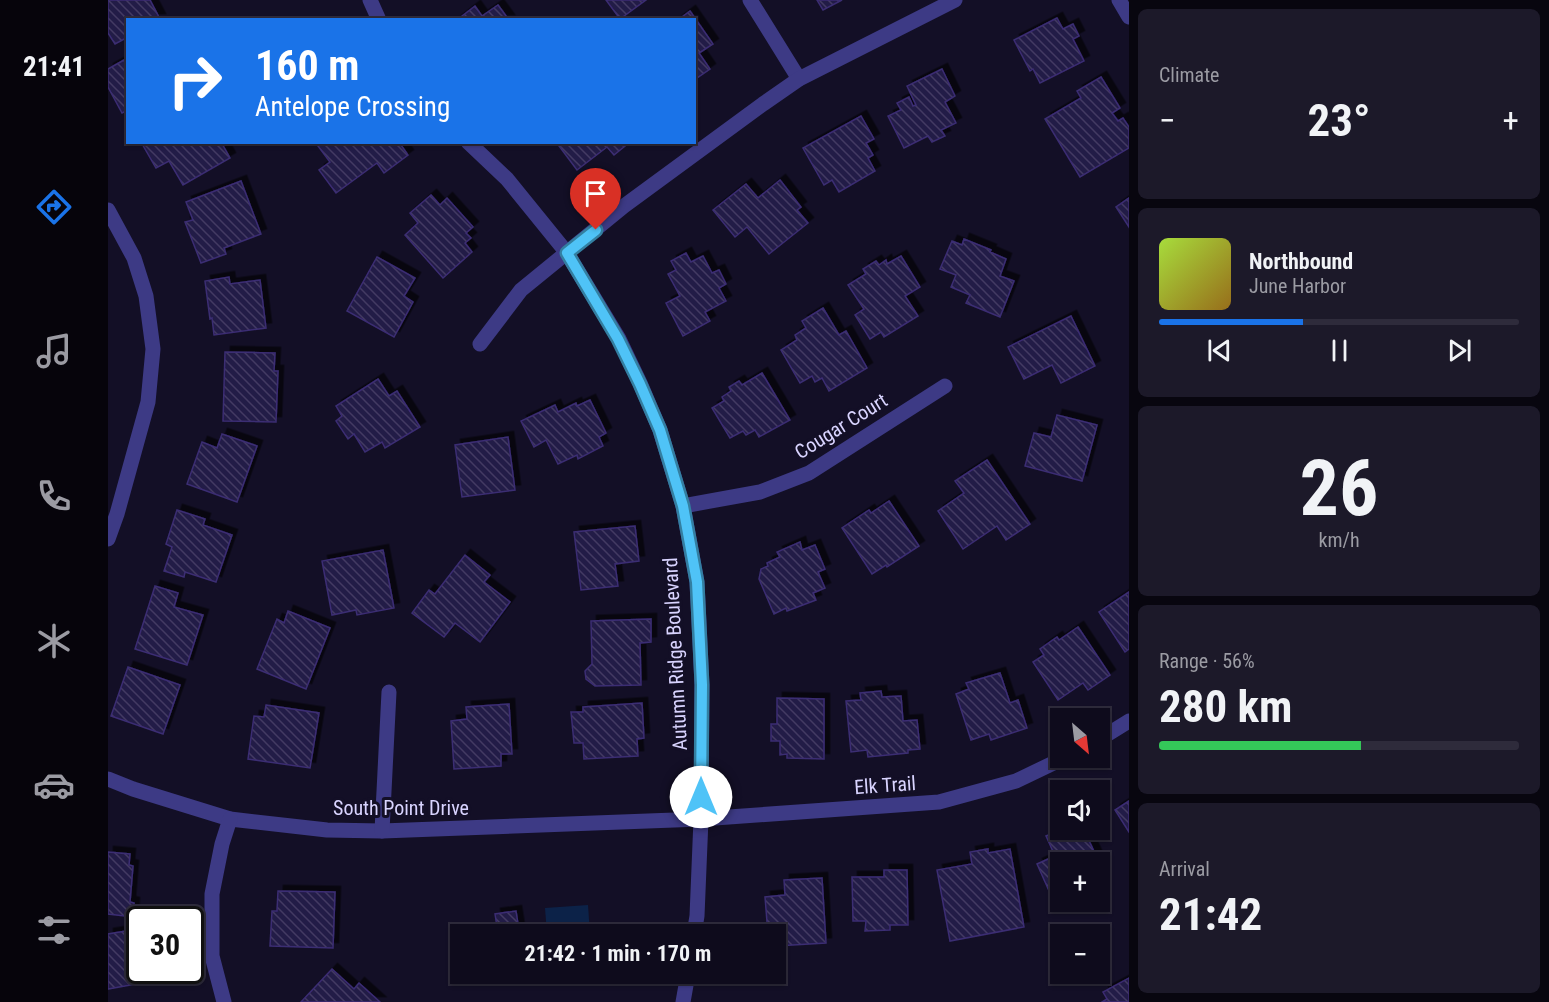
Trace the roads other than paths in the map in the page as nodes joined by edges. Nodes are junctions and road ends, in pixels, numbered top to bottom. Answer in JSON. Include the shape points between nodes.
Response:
{"nodes":[{"id":1,"x":370,"y":0,"type":"edge"},
{"id":2,"x":750,"y":0,"type":"edge"},
{"id":3,"x":955,"y":0,"type":"edge"},
{"id":4,"x":1119,"y":0,"type":"edge"},
{"id":5,"x":1129,"y":17,"type":"edge"},
{"id":6,"x":378,"y":18,"type":"edge"},
{"id":7,"x":799,"y":79,"type":"junction"},
{"id":8,"x":470,"y":144,"type":"edge"},
{"id":9,"x":108,"y":210,"type":"edge"},
{"id":10,"x":567,"y":253,"type":"junction"},
{"id":11,"x":480,"y":344,"type":"dead end"},
{"id":12,"x":945,"y":386,"type":"dead end"},
{"id":13,"x":683,"y":506,"type":"junction"},
{"id":14,"x":108,"y":539,"type":"edge"},
{"id":15,"x":389,"y":692,"type":"dead end"},
{"id":16,"x":1129,"y":721,"type":"edge"},
{"id":17,"x":1110,"y":733,"type":"edge"},
{"id":18,"x":1050,"y":765,"type":"edge"},
{"id":19,"x":108,"y":779,"type":"edge"},
{"id":20,"x":230,"y":819,"type":"junction"},
{"id":21,"x":701,"y":819,"type":"junction"},
{"id":22,"x":382,"y":831,"type":"junction"},
{"id":23,"x":696,"y":924,"type":"edge"},
{"id":24,"x":686,"y":984,"type":"edge"},
{"id":25,"x":224,"y":1002,"type":"edge"},
{"id":26,"x":683,"y":1002,"type":"edge"}],
"edges":[{"from":1,"to":6,"type":"street"},
{"from":2,"to":7,"type":"street"},
{"from":3,"to":7,"type":"street"},
{"from":4,"to":5,"type":"street"},
{"from":7,"to":10,"type":"street","via":[[624,206]]},
{"from":8,"to":10,"type":"street","name":"Autumn Ridge Boulevard","via":[[507,179]]},
{"from":9,"to":14,"type":"street","via":[[134,258],[146,296],[153,349],[148,402]]},
{"from":10,"to":11,"type":"street","via":[[521,290]]},
{"from":10,"to":13,"type":"street","name":"Autumn Ridge Boulevard","via":[[640,384],[660,430]]},
{"from":12,"to":13,"type":"street","name":"Cougar Court","via":[[809,473],[760,492]]},
{"from":13,"to":21,"type":"street","name":"Autumn Ridge Boulevard","via":[[697,582],[702,685]]},
{"from":15,"to":22,"type":"street"},
{"from":16,"to":17,"type":"street"},
{"from":18,"to":21,"type":"street","name":"Elk Trail","via":[[1016,781],[939,802]]},
{"from":19,"to":20,"type":"street","name":"South Point Drive"},
{"from":20,"to":22,"type":"street","name":"South Point Drive","via":[[327,830]]},
{"from":20,"to":25,"type":"street","via":[[212,894],[212,956]]},
{"from":21,"to":22,"type":"street","name":"South Point Drive"},
{"from":21,"to":23,"type":"street","name":"Autumn Ridge Boulevard"},
{"from":24,"to":26,"type":"street"}]}
